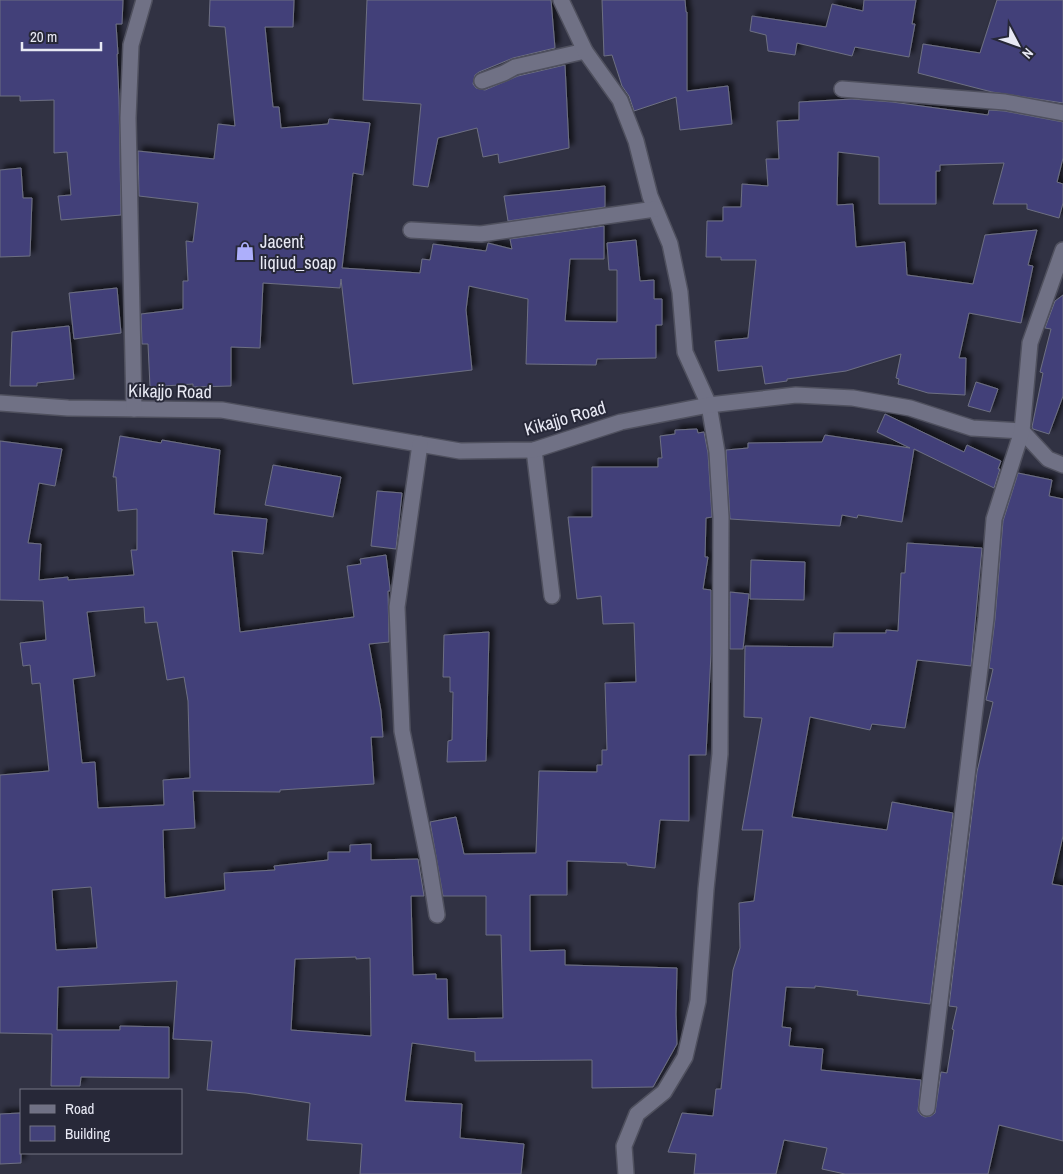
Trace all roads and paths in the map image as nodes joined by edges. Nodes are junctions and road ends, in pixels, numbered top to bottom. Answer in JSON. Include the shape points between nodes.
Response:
{"nodes":[{"id":1,"x":144,"y":0,"type":"edge"},
{"id":2,"x":561,"y":0,"type":"edge"},
{"id":3,"x":585,"y":51,"type":"junction"},
{"id":4,"x":482,"y":81,"type":"dead end"},
{"id":5,"x":842,"y":89,"type":"dead end"},
{"id":6,"x":1063,"y":113,"type":"edge"},
{"id":7,"x":656,"y":209,"type":"junction"},
{"id":8,"x":411,"y":230,"type":"dead end"},
{"id":9,"x":1063,"y":250,"type":"edge"},
{"id":10,"x":0,"y":403,"type":"edge"},
{"id":11,"x":709,"y":405,"type":"junction"},
{"id":12,"x":134,"y":409,"type":"junction"},
{"id":13,"x":1022,"y":431,"type":"junction"},
{"id":14,"x":420,"y":444,"type":"junction"},
{"id":15,"x":534,"y":450,"type":"junction"},
{"id":16,"x":1063,"y":465,"type":"edge"},
{"id":17,"x":552,"y":596,"type":"dead end"},
{"id":18,"x":437,"y":915,"type":"dead end"},
{"id":19,"x":927,"y":1108,"type":"dead end"},
{"id":20,"x":626,"y":1174,"type":"edge"}],
"edges":[{"from":1,"to":12,"type":"street","via":[[131,45],[128,118]]},
{"from":2,"to":3,"type":"street"},
{"from":3,"to":4,"type":"street","via":[[515,67]]},
{"from":3,"to":7,"type":"street","via":[[620,100]]},
{"from":5,"to":6,"type":"street","via":[[1005,102]]},
{"from":7,"to":8,"type":"street","via":[[481,234]]},
{"from":7,"to":11,"type":"street","via":[[670,244],[680,292],[686,352]]},
{"from":9,"to":13,"type":"street","via":[[1030,343]]},
{"from":10,"to":12,"type":"street","name":"Kikajjo Road"},
{"from":11,"to":13,"type":"street","name":"Kikajjo Road","via":[[796,394],[853,398],[910,408],[972,428]]},
{"from":11,"to":15,"type":"street","name":"Kikajjo Road","via":[[621,422]]},
{"from":11,"to":20,"type":"street","via":[[717,452],[721,517],[720,754],[698,1001],[685,1056],[664,1092],[637,1114],[627,1138],[624,1146]]},
{"from":12,"to":14,"type":"street","name":"Kikajjo Road","via":[[222,410]]},
{"from":13,"to":16,"type":"street","via":[[1048,459]]},
{"from":13,"to":19,"type":"street","via":[[994,518],[986,618]]},
{"from":14,"to":15,"type":"street","name":"Kikajjo Road","via":[[460,451]]},
{"from":14,"to":18,"type":"street","via":[[397,607],[402,731]]},
{"from":15,"to":17,"type":"street"}]}
